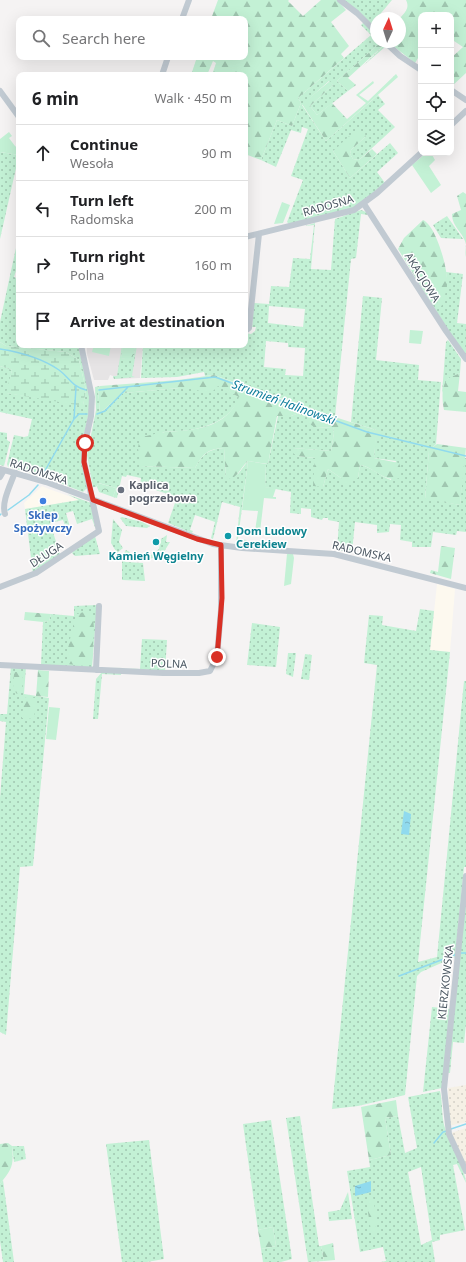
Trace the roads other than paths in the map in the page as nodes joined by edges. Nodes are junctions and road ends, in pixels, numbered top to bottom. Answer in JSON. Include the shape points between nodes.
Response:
{"nodes":[{"id":1,"x":189,"y":0,"type":"edge"},
{"id":2,"x":340,"y":0,"type":"edge"},
{"id":3,"x":183,"y":16,"type":"edge"},
{"id":4,"x":370,"y":26,"type":"edge"},
{"id":5,"x":391,"y":48,"type":"edge"},
{"id":6,"x":167,"y":60,"type":"edge"},
{"id":7,"x":418,"y":68,"type":"edge"},
{"id":8,"x":163,"y":72,"type":"edge"},
{"id":9,"x":0,"y":91,"type":"edge"},
{"id":10,"x":454,"y":92,"type":"edge"},
{"id":11,"x":466,"y":100,"type":"edge"},
{"id":12,"x":466,"y":112,"type":"edge"},
{"id":13,"x":16,"y":113,"type":"edge"},
{"id":14,"x":454,"y":122,"type":"edge"},
{"id":15,"x":418,"y":156,"type":"edge"},
{"id":16,"x":364,"y":204,"type":"junction"},
{"id":17,"x":259,"y":234,"type":"junction"},
{"id":18,"x":248,"y":236,"type":"edge"},
{"id":19,"x":248,"y":329,"type":"edge"},
{"id":20,"x":82,"y":348,"type":"edge"},
{"id":21,"x":466,"y":359,"type":"edge"},
{"id":22,"x":2,"y":470,"type":"edge"},
{"id":23,"x":15,"y":472,"type":"junction"},
{"id":24,"x":0,"y":477,"type":"edge"},
{"id":25,"x":93,"y":500,"type":"junction"},
{"id":26,"x":5,"y":514,"type":"dead end"},
{"id":27,"x":221,"y":545,"type":"junction"},
{"id":28,"x":0,"y":587,"type":"edge"},
{"id":29,"x":466,"y":588,"type":"edge"},
{"id":30,"x":99,"y":606,"type":"dead end"},
{"id":31,"x":0,"y":665,"type":"edge"},
{"id":32,"x":96,"y":670,"type":"junction"},
{"id":33,"x":466,"y":876,"type":"edge"},
{"id":34,"x":466,"y":1171,"type":"edge"}],
"edges":[{"from":1,"to":3,"type":"street"},
{"from":2,"to":4,"type":"street"},
{"from":5,"to":7,"type":"street"},
{"from":6,"to":8,"type":"street"},
{"from":9,"to":13,"type":"street"},
{"from":10,"to":11,"type":"street"},
{"from":12,"to":14,"type":"street"},
{"from":15,"to":16,"type":"street","name":"RADOSNA"},
{"from":16,"to":17,"type":"street","name":"RADOSNA","via":[[348,212]]},
{"from":16,"to":21,"type":"street","name":"AKACJOWA","via":[[449,337]]},
{"from":17,"to":18,"type":"street","name":"RADOSNA"},
{"from":17,"to":19,"type":"street"},
{"from":20,"to":25,"type":"street","via":[[92,397],[84,453]]},
{"from":22,"to":23,"type":"street","name":"RADOMSKA"},
{"from":22,"to":24,"type":"street"},
{"from":23,"to":25,"type":"street","name":"RADOMSKA"},
{"from":23,"to":26,"type":"street","via":[[3,509]]},
{"from":25,"to":27,"type":"street","name":"RADOMSKA","via":[[197,539]]},
{"from":25,"to":28,"type":"street","name":"DŁUGA","via":[[99,531],[36,573]]},
{"from":27,"to":29,"type":"street","name":"RADOMSKA","via":[[344,555]]},
{"from":27,"to":32,"type":"street","name":"POLNA","via":[[221,610],[217,657],[210,671],[199,674]]},
{"from":30,"to":32,"type":"street"},
{"from":31,"to":32,"type":"street","name":"POLNA"},
{"from":33,"to":34,"type":"street","name":"KIERZKOWSKA","via":[[444,1089],[449,1134]]}]}
